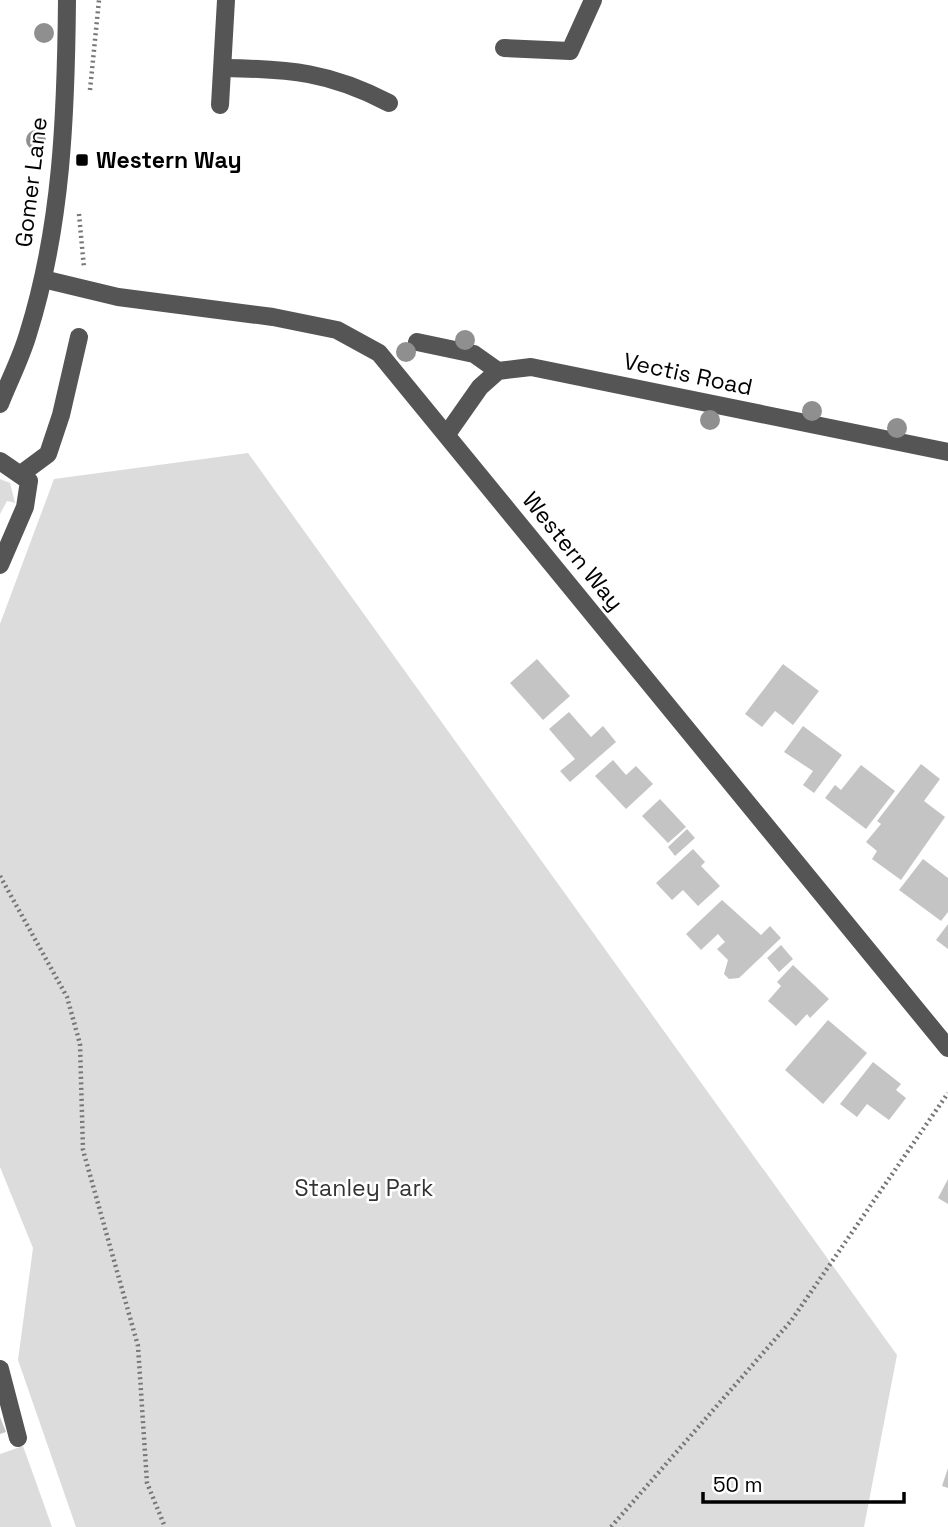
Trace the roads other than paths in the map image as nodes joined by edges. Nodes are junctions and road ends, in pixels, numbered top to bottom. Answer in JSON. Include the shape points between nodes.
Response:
{"nodes":[{"id":1,"x":66,"y":0,"type":"edge"},
{"id":2,"x":226,"y":0,"type":"edge"},
{"id":3,"x":593,"y":1,"type":"edge"},
{"id":4,"x":504,"y":48,"type":"dead end"},
{"id":5,"x":224,"y":68,"type":"junction"},
{"id":6,"x":389,"y":103,"type":"dead end"},
{"id":7,"x":220,"y":105,"type":"dead end"},
{"id":8,"x":43,"y":279,"type":"junction"},
{"id":9,"x":79,"y":337,"type":"dead end"},
{"id":10,"x":417,"y":342,"type":"dead end"},
{"id":11,"x":498,"y":371,"type":"junction"},
{"id":12,"x":0,"y":404,"type":"edge"},
{"id":13,"x":447,"y":434,"type":"junction"},
{"id":14,"x":948,"y":452,"type":"edge"},
{"id":15,"x":0,"y":461,"type":"edge"},
{"id":16,"x":21,"y":474,"type":"junction"},
{"id":17,"x":0,"y":565,"type":"edge"},
{"id":18,"x":948,"y":1048,"type":"edge"},
{"id":19,"x":0,"y":1369,"type":"edge"},
{"id":20,"x":18,"y":1438,"type":"dead end"}],
"edges":[{"from":1,"to":8,"type":"street","name":"Gomer Lane","via":[[59,189]]},
{"from":2,"to":5,"type":"street"},
{"from":3,"to":4,"type":"street","via":[[570,51]]},
{"from":5,"to":6,"type":"street","via":[[317,73],[354,84]]},
{"from":5,"to":7,"type":"street"},
{"from":8,"to":12,"type":"street","name":"Gomer Lane","via":[[27,337]]},
{"from":8,"to":13,"type":"street","name":"Western Way","via":[[337,330],[379,353]]},
{"from":9,"to":16,"type":"street","via":[[48,454]]},
{"from":10,"to":11,"type":"street","via":[[474,354]]},
{"from":11,"to":13,"type":"street","via":[[480,387]]},
{"from":11,"to":14,"type":"street","name":"Vectis Road","via":[[531,367]]},
{"from":13,"to":18,"type":"street","name":"Western Way"},
{"from":15,"to":16,"type":"street"},
{"from":16,"to":17,"type":"street","via":[[29,481],[24,507]]},
{"from":19,"to":20,"type":"street"}]}
